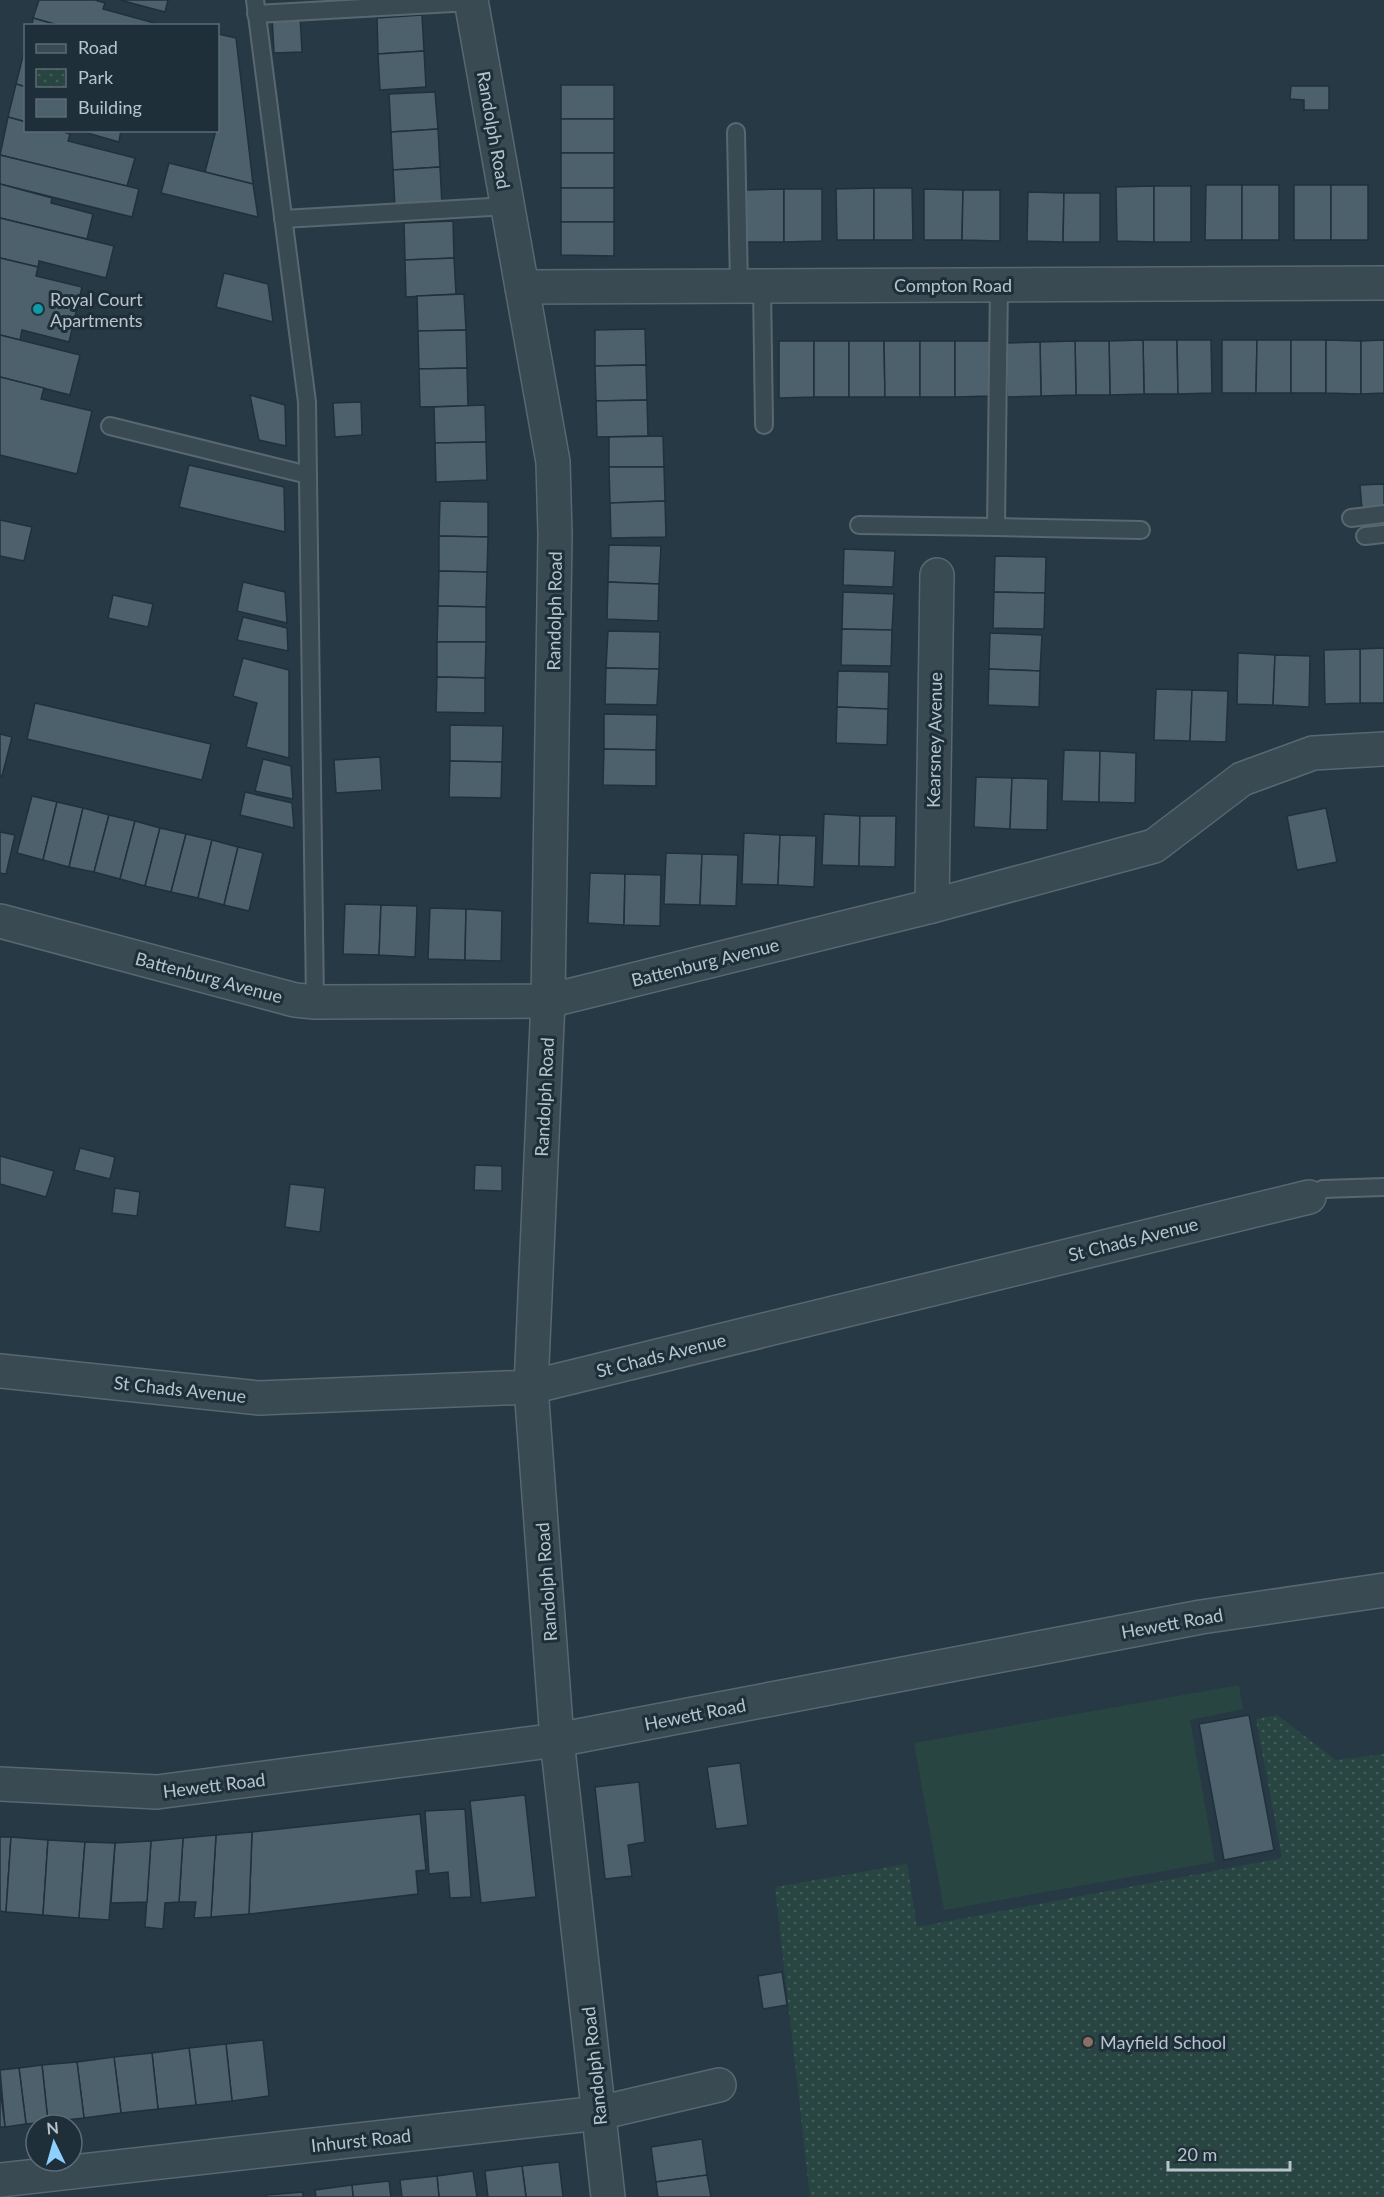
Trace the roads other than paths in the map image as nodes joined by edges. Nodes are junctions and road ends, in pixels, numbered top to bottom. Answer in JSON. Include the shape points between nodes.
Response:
{"nodes":[{"id":1,"x":471,"y":1,"type":"edge"},
{"id":2,"x":256,"y":7,"type":"edge"},
{"id":3,"x":736,"y":132,"type":"dead end"},
{"id":4,"x":508,"y":207,"type":"junction"},
{"id":5,"x":283,"y":219,"type":"junction"},
{"id":6,"x":1384,"y":283,"type":"edge"},
{"id":7,"x":999,"y":284,"type":"junction"},
{"id":8,"x":750,"y":286,"type":"junction"},
{"id":9,"x":522,"y":287,"type":"junction"},
{"id":10,"x":764,"y":425,"type":"dead end"},
{"id":11,"x":110,"y":426,"type":"dead end"},
{"id":12,"x":308,"y":476,"type":"junction"},
{"id":13,"x":1384,"y":514,"type":"edge"},
{"id":14,"x":1351,"y":518,"type":"dead end"},
{"id":15,"x":859,"y":525,"type":"dead end"},
{"id":16,"x":996,"y":527,"type":"junction"},
{"id":17,"x":1141,"y":530,"type":"dead end"},
{"id":18,"x":1384,"y":534,"type":"edge"},
{"id":19,"x":1365,"y":536,"type":"dead end"},
{"id":20,"x":937,"y":575,"type":"dead end"},
{"id":21,"x":1384,"y":749,"type":"edge"},
{"id":22,"x":932,"y":906,"type":"junction"},
{"id":23,"x":0,"y":921,"type":"edge"},
{"id":24,"x":548,"y":1001,"type":"junction"},
{"id":25,"x":315,"y":1002,"type":"junction"},
{"id":26,"x":1384,"y":1187,"type":"edge"},
{"id":27,"x":1309,"y":1197,"type":"joint"},
{"id":28,"x":0,"y":1371,"type":"edge"},
{"id":29,"x":531,"y":1387,"type":"junction"},
{"id":30,"x":1384,"y":1590,"type":"edge"},
{"id":31,"x":557,"y":1740,"type":"junction"},
{"id":32,"x":0,"y":1784,"type":"edge"},
{"id":33,"x":719,"y":2085,"type":"dead end"},
{"id":34,"x":599,"y":2113,"type":"junction"},
{"id":35,"x":0,"y":2180,"type":"edge"},
{"id":36,"x":608,"y":2197,"type":"edge"}],
"edges":[{"from":1,"to":2,"type":"lane"},
{"from":1,"to":4,"type":"street","name":"Randolph Road"},
{"from":2,"to":5,"type":"lane"},
{"from":3,"to":8,"type":"lane"},
{"from":4,"to":5,"type":"lane"},
{"from":4,"to":9,"type":"street","name":"Randolph Road"},
{"from":5,"to":12,"type":"lane","via":[[307,402]]},
{"from":6,"to":7,"type":"street","name":"Compton Road"},
{"from":7,"to":8,"type":"street","name":"Compton Road"},
{"from":7,"to":16,"type":"lane"},
{"from":8,"to":9,"type":"street","name":"Compton Road"},
{"from":8,"to":10,"type":"lane"},
{"from":9,"to":24,"type":"street","name":"Randolph Road","via":[[553,472]]},
{"from":11,"to":12,"type":"lane"},
{"from":12,"to":25,"type":"lane"},
{"from":13,"to":14,"type":"lane"},
{"from":15,"to":16,"type":"lane"},
{"from":16,"to":17,"type":"lane"},
{"from":18,"to":19,"type":"lane"},
{"from":20,"to":22,"type":"street","name":"Kearsney Avenue"},
{"from":21,"to":22,"type":"street","name":"Battenburg Avenue","via":[[1313,753],[1242,779],[1154,846]]},
{"from":22,"to":24,"type":"street","name":"Battenburg Avenue"},
{"from":23,"to":25,"type":"street","name":"Battenburg Avenue","via":[[295,1000]]},
{"from":24,"to":25,"type":"street","name":"Battenburg Avenue"},
{"from":24,"to":29,"type":"street","name":"Randolph Road"},
{"from":26,"to":27,"type":"lane","via":[[1323,1189]]},
{"from":27,"to":29,"type":"street","name":"St Chads Avenue"},
{"from":28,"to":29,"type":"street","name":"St Chads Avenue","via":[[258,1398]]},
{"from":29,"to":31,"type":"street","name":"Randolph Road"},
{"from":30,"to":31,"type":"street","name":"Hewett Road","via":[[1201,1617]]},
{"from":31,"to":32,"type":"street","name":"Hewett Road","via":[[157,1792]]},
{"from":31,"to":34,"type":"street","name":"Randolph Road"},
{"from":33,"to":34,"type":"street","name":"Inhurst Road"},
{"from":34,"to":35,"type":"street","name":"Inhurst Road"},
{"from":34,"to":36,"type":"street","name":"Randolph Road"}]}
